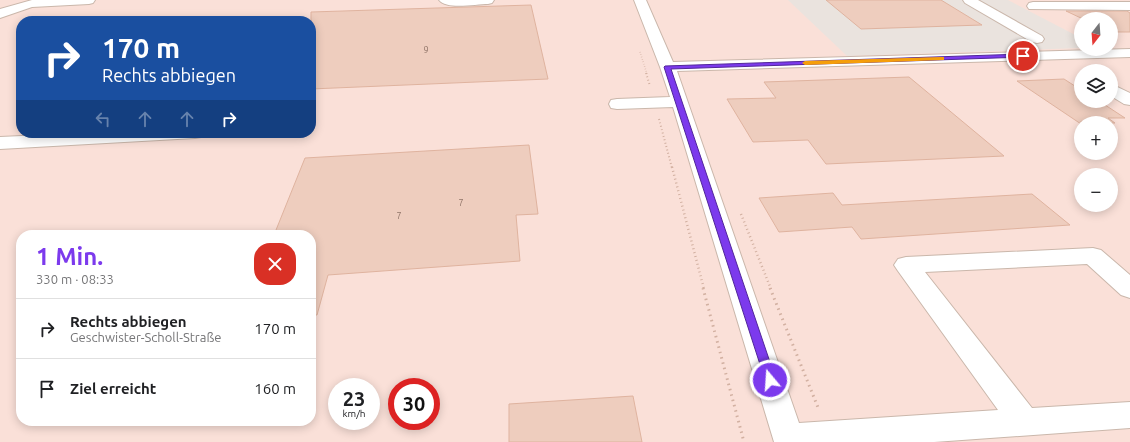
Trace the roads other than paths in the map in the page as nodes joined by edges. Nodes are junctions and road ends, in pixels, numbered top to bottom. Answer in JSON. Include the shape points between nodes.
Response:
{"nodes":[{"id":1,"x":89,"y":0,"type":"edge"},
{"id":2,"x":445,"y":0,"type":"edge"},
{"id":3,"x":488,"y":0,"type":"edge"},
{"id":4,"x":640,"y":0,"type":"edge"},
{"id":5,"x":968,"y":0,"type":"edge"},
{"id":6,"x":1033,"y":6,"type":"dead end"},
{"id":7,"x":1130,"y":6,"type":"edge"},
{"id":8,"x":0,"y":14,"type":"edge"},
{"id":9,"x":1037,"y":39,"type":"dead end"},
{"id":10,"x":1130,"y":53,"type":"edge"},
{"id":11,"x":1054,"y":55,"type":"junction"},
{"id":12,"x":668,"y":67,"type":"junction"},
{"id":13,"x":1074,"y":67,"type":"edge"},
{"id":14,"x":1118,"y":93,"type":"edge"},
{"id":15,"x":1130,"y":100,"type":"edge"},
{"id":16,"x":679,"y":102,"type":"junction"},
{"id":17,"x":617,"y":104,"type":"dead end"},
{"id":18,"x":98,"y":138,"type":"edge"},
{"id":19,"x":0,"y":143,"type":"edge"},
{"id":20,"x":1130,"y":289,"type":"edge"},
{"id":21,"x":1130,"y":415,"type":"edge"},
{"id":22,"x":1024,"y":422,"type":"junction"},
{"id":23,"x":790,"y":440,"type":"edge"}],
"edges":[{"from":1,"to":8,"type":"street","via":[[43,2],[9,9]]},
{"from":2,"to":3,"type":"street"},
{"from":4,"to":12,"type":"street"},
{"from":5,"to":9,"type":"street"},
{"from":6,"to":7,"type":"street"},
{"from":10,"to":11,"type":"street"},
{"from":11,"to":12,"type":"street"},
{"from":11,"to":13,"type":"street"},
{"from":12,"to":16,"type":"street"},
{"from":14,"to":15,"type":"street"},
{"from":16,"to":17,"type":"street"},
{"from":16,"to":23,"type":"street"},
{"from":18,"to":19,"type":"street"},
{"from":20,"to":22,"type":"street","via":[[1093,256],[906,265]]},
{"from":21,"to":22,"type":"street"},
{"from":22,"to":23,"type":"street"}]}
